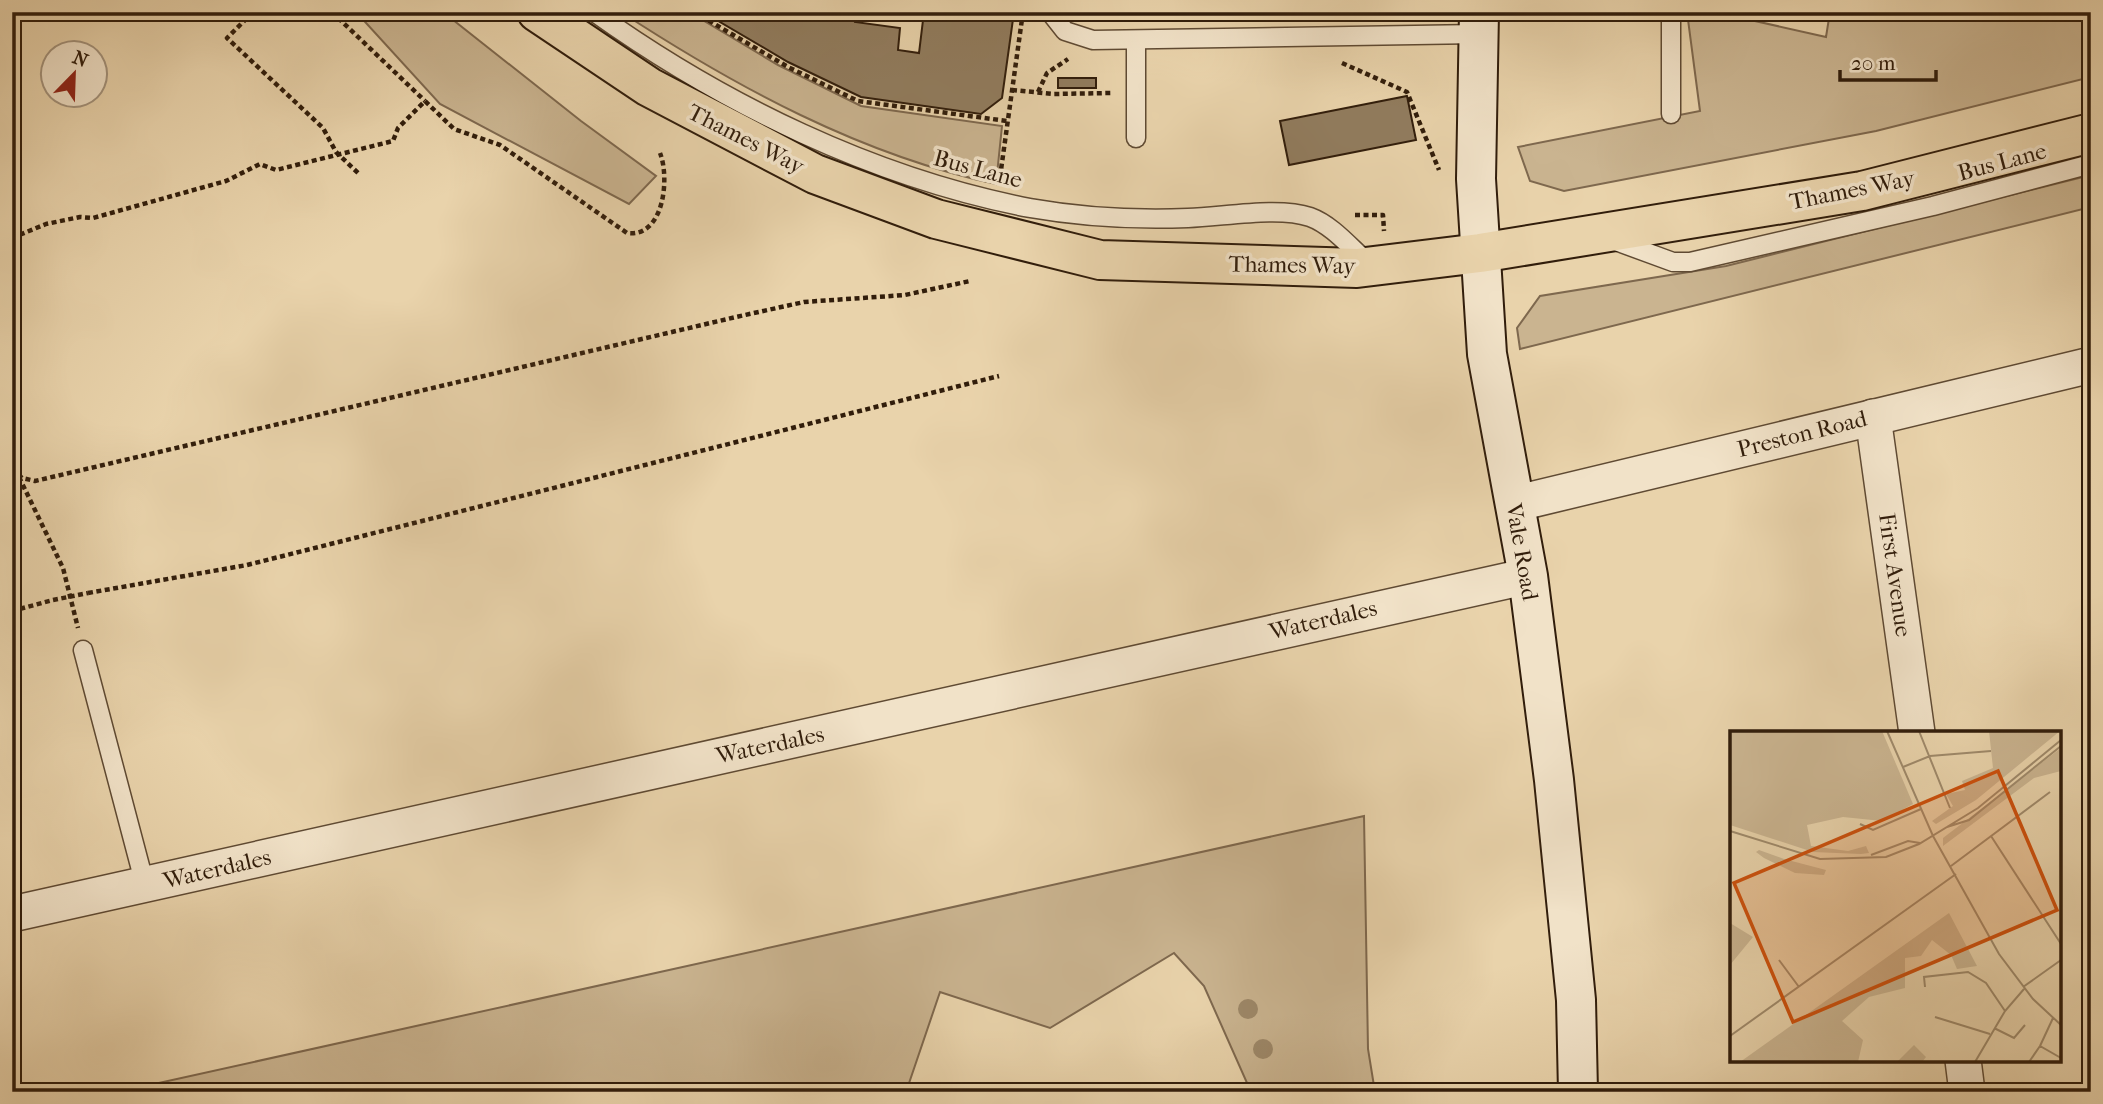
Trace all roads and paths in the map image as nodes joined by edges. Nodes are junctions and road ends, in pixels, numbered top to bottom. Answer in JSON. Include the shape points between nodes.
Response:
{"nodes":[{"id":1,"x":253,"y":12,"type":"edge"},
{"id":2,"x":332,"y":12,"type":"edge"},
{"id":3,"x":537,"y":12,"type":"edge"},
{"id":4,"x":594,"y":12,"type":"edge"},
{"id":5,"x":694,"y":12,"type":"edge"},
{"id":6,"x":1023,"y":12,"type":"edge"},
{"id":7,"x":1050,"y":12,"type":"edge"},
{"id":8,"x":1671,"y":12,"type":"edge"},
{"id":9,"x":1479,"y":23,"type":"edge"},
{"id":10,"x":1136,"y":41,"type":"junction"},
{"id":11,"x":1335,"y":60,"type":"dead end"},
{"id":12,"x":1012,"y":90,"type":"junction"},
{"id":13,"x":1136,"y":92,"type":"junction"},
{"id":14,"x":425,"y":101,"type":"junction"},
{"id":15,"x":1671,"y":114,"type":"dead end"},
{"id":16,"x":1007,"y":121,"type":"junction"},
{"id":17,"x":2091,"y":133,"type":"edge"},
{"id":18,"x":1136,"y":138,"type":"dead end"},
{"id":19,"x":660,"y":153,"type":"dead end"},
{"id":20,"x":340,"y":156,"type":"junction"},
{"id":21,"x":2091,"y":164,"type":"edge"},
{"id":22,"x":358,"y":173,"type":"dead end"},
{"id":23,"x":1443,"y":179,"type":"dead end"},
{"id":24,"x":999,"y":182,"type":"dead end"},
{"id":25,"x":1343,"y":209,"type":"dead end"},
{"id":26,"x":1383,"y":215,"type":"dead end"},
{"id":27,"x":1600,"y":235,"type":"junction"},
{"id":28,"x":12,"y":237,"type":"edge"},
{"id":29,"x":1480,"y":253,"type":"junction"},
{"id":30,"x":1372,"y":266,"type":"junction"},
{"id":31,"x":970,"y":281,"type":"dead end"},
{"id":32,"x":2091,"y":365,"type":"edge"},
{"id":33,"x":999,"y":376,"type":"dead end"},
{"id":34,"x":1873,"y":417,"type":"junction"},
{"id":35,"x":14,"y":468,"type":"edge"},
{"id":36,"x":1514,"y":503,"type":"junction"},
{"id":37,"x":1528,"y":576,"type":"junction"},
{"id":38,"x":12,"y":611,"type":"edge"},
{"id":39,"x":83,"y":650,"type":"joint"},
{"id":40,"x":1917,"y":731,"type":"edge"},
{"id":41,"x":145,"y":885,"type":"junction"},
{"id":42,"x":12,"y":914,"type":"edge"},
{"id":43,"x":1963,"y":1062,"type":"edge"},
{"id":44,"x":1578,"y":1092,"type":"edge"},
{"id":45,"x":1967,"y":1092,"type":"edge"}],
"edges":[{"from":1,"to":20,"type":"path","via":[[228,38],[323,128]]},
{"from":2,"to":14,"type":"path"},
{"from":3,"to":30,"type":"main road","name":"Thames Way","via":[[649,87],[733,134],[814,174],[936,219],[1100,260]]},
{"from":4,"to":30,"type":"lane","name":"Bus Lane","via":[[634,41],[750,108],[930,183],[1032,208],[1078,214],[1186,219],[1299,214],[1325,225]]},
{"from":5,"to":16,"type":"path","via":[[788,67],[859,101]]},
{"from":6,"to":12,"type":"path"},
{"from":7,"to":10,"type":"lane","via":[[1059,26],[1074,35]]},
{"from":8,"to":15,"type":"lane"},
{"from":9,"to":10,"type":"lane"},
{"from":9,"to":29,"type":"street","name":"Vale Road","via":[[1476,178]]},
{"from":10,"to":13,"type":"lane"},
{"from":11,"to":23,"type":"path","via":[[1407,92]]},
{"from":12,"to":13,"type":"path"},
{"from":12,"to":16,"type":"path"},
{"from":13,"to":18,"type":"lane"},
{"from":14,"to":19,"type":"path","via":[[454,129],[500,145],[626,233],[641,233],[660,207],[666,173]]},
{"from":14,"to":20,"type":"path","via":[[398,128],[393,141]]},
{"from":16,"to":24,"type":"path"},
{"from":17,"to":27,"type":"main road","name":"Thames Way","via":[[1862,191]]},
{"from":20,"to":22,"type":"path"},
{"from":20,"to":28,"type":"path","via":[[276,170],[260,164],[226,181],[93,218],[46,224]]},
{"from":21,"to":27,"type":"lane","name":"Bus Lane","via":[[1690,262],[1673,262]]},
{"from":25,"to":26,"type":"path","via":[[1365,217]]},
{"from":27,"to":29,"type":"main road","name":"Thames Way"},
{"from":29,"to":30,"type":"main road","name":"Thames Way"},
{"from":29,"to":36,"type":"street","name":"Vale Road","via":[[1487,354]]},
{"from":31,"to":35,"type":"path","via":[[905,295],[804,302],[36,481],[22,478]]},
{"from":32,"to":34,"type":"street","name":"Preston Road"},
{"from":33,"to":38,"type":"path","bridge":true,"via":[[247,565]]},
{"from":34,"to":36,"type":"street","name":"Preston Road"},
{"from":34,"to":40,"type":"street","name":"First Avenue"},
{"from":35,"to":39,"type":"path","via":[[63,568]]},
{"from":36,"to":37,"type":"street","name":"Vale Road"},
{"from":37,"to":41,"type":"street","name":"Waterdales"},
{"from":37,"to":44,"type":"street","name":"Vale Road","via":[[1576,1000]]},
{"from":39,"to":41,"type":"lane"},
{"from":41,"to":42,"type":"street","name":"Waterdales"},
{"from":43,"to":45,"type":"street"}]}
